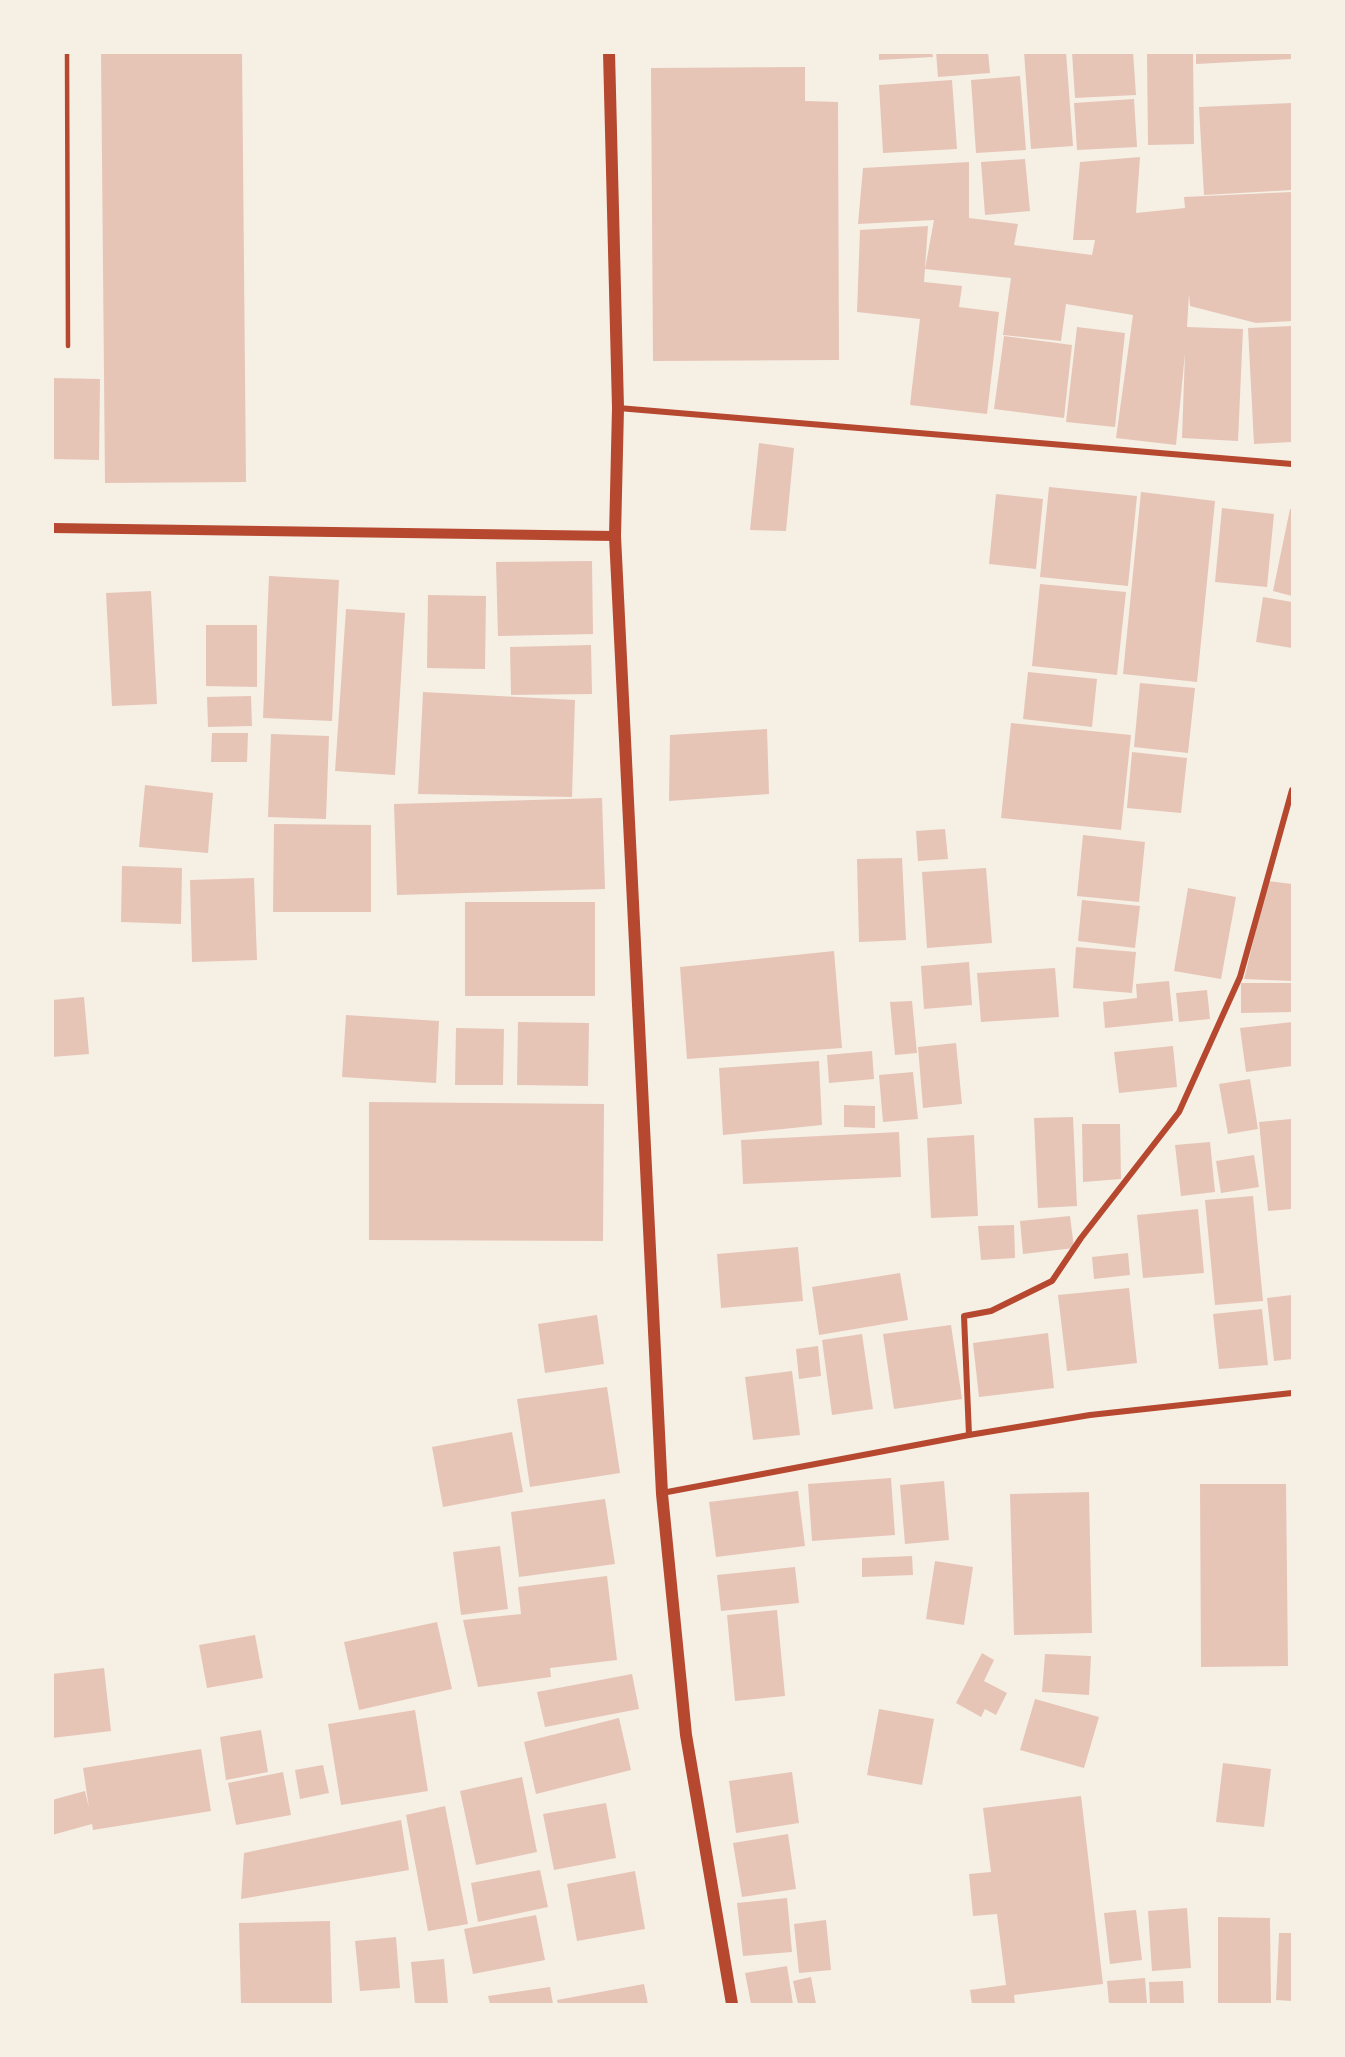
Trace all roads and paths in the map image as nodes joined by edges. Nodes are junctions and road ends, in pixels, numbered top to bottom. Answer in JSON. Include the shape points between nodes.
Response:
{"nodes":[{"id":1,"x":67,"y":52,"type":"edge"},
{"id":2,"x":609,"y":52,"type":"edge"},
{"id":3,"x":68,"y":346,"type":"dead end"},
{"id":4,"x":618,"y":408,"type":"junction"},
{"id":5,"x":1293,"y":464,"type":"edge"},
{"id":6,"x":52,"y":528,"type":"edge"},
{"id":7,"x":615,"y":536,"type":"junction"},
{"id":8,"x":1293,"y":790,"type":"edge"},
{"id":9,"x":1293,"y":1393,"type":"edge"},
{"id":10,"x":969,"y":1435,"type":"junction"},
{"id":11,"x":662,"y":1494,"type":"junction"},
{"id":12,"x":732,"y":2004,"type":"edge"}],
"edges":[{"from":1,"to":3,"type":"lane"},
{"from":2,"to":4,"type":"main road"},
{"from":4,"to":5,"type":"street"},
{"from":4,"to":7,"type":"main road"},
{"from":6,"to":7,"type":"street"},
{"from":7,"to":11,"type":"main road"},
{"from":8,"to":10,"type":"street","via":[[1240,977],[1179,1112],[1052,1281],[991,1311],[964,1316]]},
{"from":9,"to":10,"type":"street","via":[[1090,1415]]},
{"from":10,"to":11,"type":"street"},
{"from":11,"to":12,"type":"main road","via":[[686,1735]]}]}
